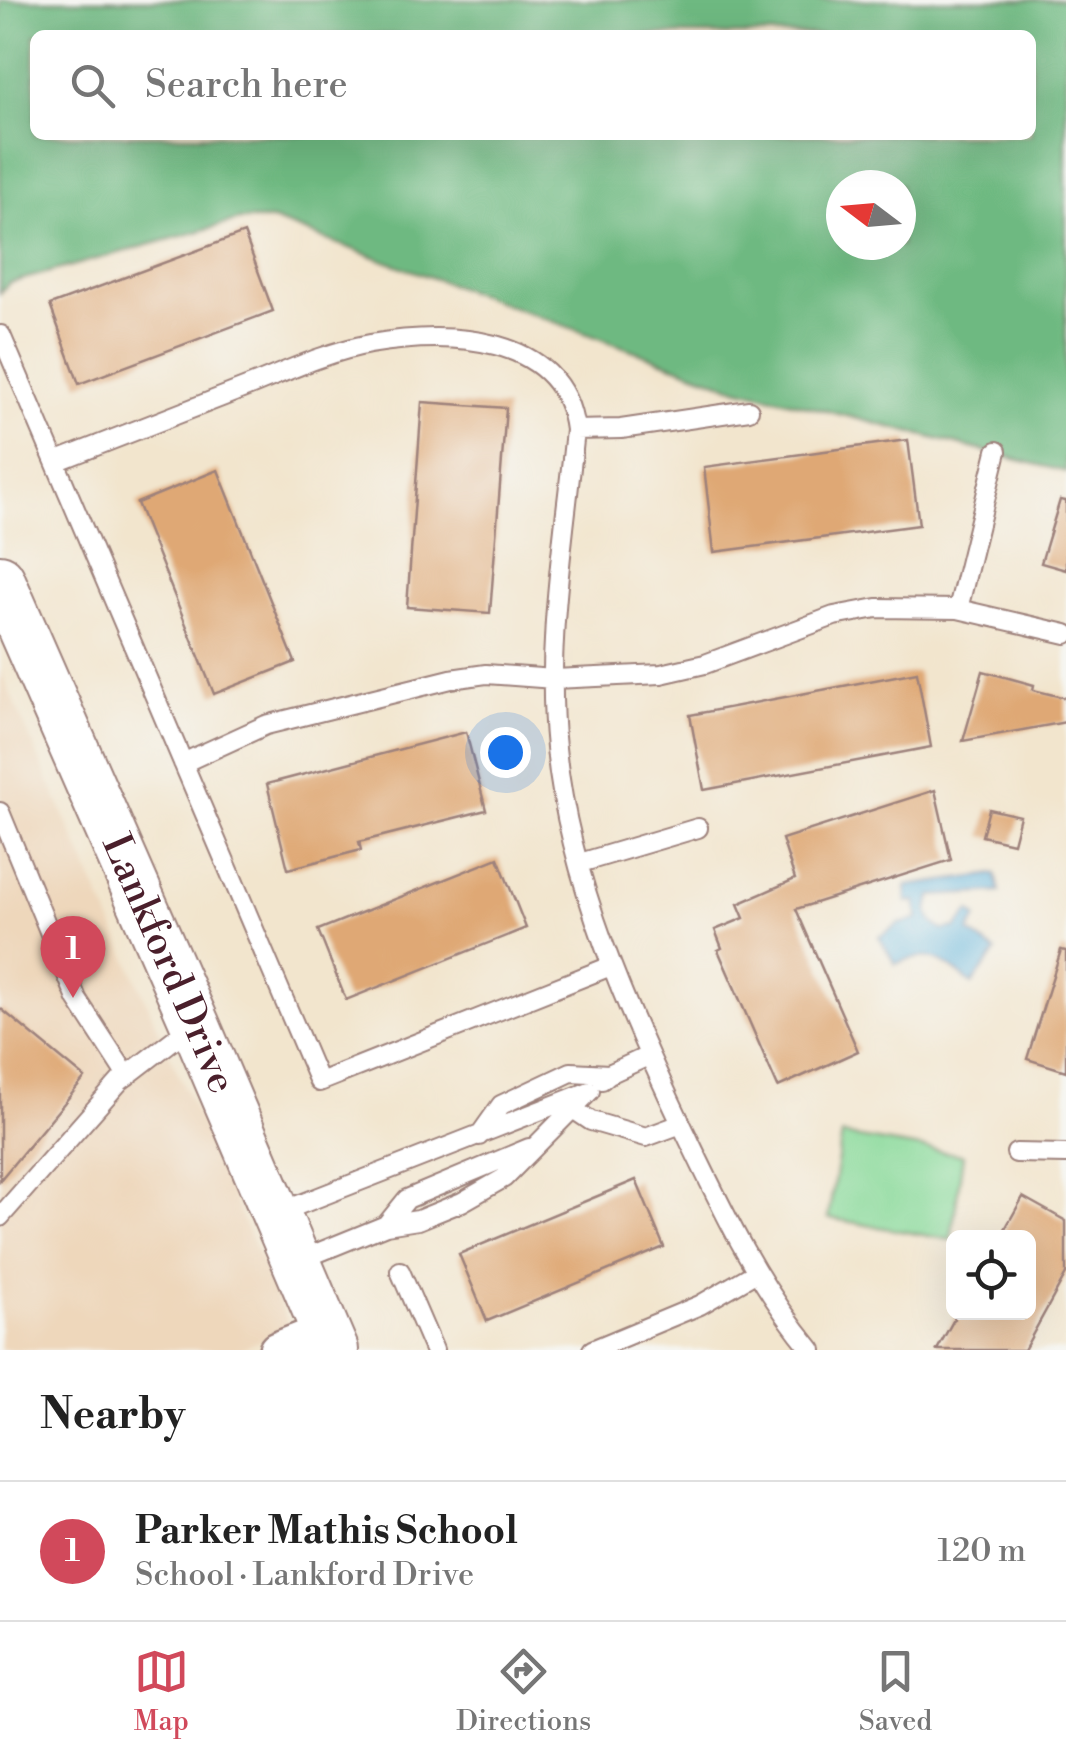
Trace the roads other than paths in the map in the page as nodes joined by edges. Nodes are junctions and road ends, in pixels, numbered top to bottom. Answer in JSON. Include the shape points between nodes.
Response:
{"nodes":[{"id":1,"x":1,"y":335,"type":"edge"},
{"id":2,"x":749,"y":410,"type":"dead end"},
{"id":3,"x":575,"y":430,"type":"junction"},
{"id":4,"x":997,"y":451,"type":"dead end"},
{"id":5,"x":55,"y":462,"type":"junction"},
{"id":6,"x":0,"y":579,"type":"edge"},
{"id":7,"x":958,"y":608,"type":"junction"},
{"id":8,"x":1066,"y":634,"type":"edge"},
{"id":9,"x":554,"y":679,"type":"junction"},
{"id":10,"x":183,"y":763,"type":"junction"},
{"id":11,"x":0,"y":812,"type":"edge"},
{"id":12,"x":698,"y":828,"type":"dead end"},
{"id":13,"x":580,"y":863,"type":"junction"},
{"id":14,"x":611,"y":966,"type":"junction"},
{"id":15,"x":195,"y":1024,"type":"junction"},
{"id":16,"x":648,"y":1056,"type":"junction"},
{"id":17,"x":609,"y":1074,"type":"junction"},
{"id":18,"x":127,"y":1076,"type":"junction"},
{"id":19,"x":590,"y":1091,"type":"junction"},
{"id":20,"x":573,"y":1108,"type":"junction"},
{"id":21,"x":681,"y":1124,"type":"junction"},
{"id":22,"x":478,"y":1136,"type":"junction"},
{"id":23,"x":1016,"y":1153,"type":"dead end"},
{"id":24,"x":1066,"y":1154,"type":"edge"},
{"id":25,"x":274,"y":1214,"type":"junction"},
{"id":26,"x":0,"y":1217,"type":"edge"},
{"id":27,"x":295,"y":1262,"type":"junction"},
{"id":28,"x":400,"y":1271,"type":"dead end"},
{"id":29,"x":755,"y":1273,"type":"junction"},
{"id":30,"x":330,"y":1340,"type":"edge"},
{"id":31,"x":276,"y":1350,"type":"edge"},
{"id":32,"x":434,"y":1350,"type":"edge"},
{"id":33,"x":592,"y":1350,"type":"edge"},
{"id":34,"x":812,"y":1350,"type":"edge"}],
"edges":[{"from":1,"to":5,"type":"lane"},
{"from":2,"to":3,"type":"lane","via":[[621,430]]},
{"from":3,"to":5,"type":"lane","via":[[572,406],[536,360],[502,346],[410,340],[319,358]]},
{"from":3,"to":9,"type":"lane"},
{"from":4,"to":7,"type":"lane"},
{"from":5,"to":10,"type":"lane"},
{"from":6,"to":15,"type":"main road","name":"Lankford Drive"},
{"from":7,"to":8,"type":"lane"},
{"from":7,"to":9,"type":"lane","via":[[876,608],[661,674]]},
{"from":9,"to":10,"type":"lane","via":[[451,679],[266,726]]},
{"from":9,"to":13,"type":"lane","via":[[561,791]]},
{"from":10,"to":14,"type":"lane","via":[[320,1082]]},
{"from":11,"to":18,"type":"lane","via":[[77,999]]},
{"from":12,"to":13,"type":"lane"},
{"from":13,"to":14,"type":"lane"},
{"from":14,"to":16,"type":"lane"},
{"from":15,"to":18,"type":"lane"},
{"from":15,"to":25,"type":"main road","name":"Lankford Drive"},
{"from":16,"to":17,"type":"lane"},
{"from":16,"to":21,"type":"lane"},
{"from":17,"to":19,"type":"lane"},
{"from":17,"to":22,"type":"lane","via":[[571,1072],[501,1105]]},
{"from":18,"to":26,"type":"lane"},
{"from":19,"to":20,"type":"lane"},
{"from":19,"to":22,"type":"lane"},
{"from":20,"to":21,"type":"lane","via":[[591,1121],[646,1137]]},
{"from":20,"to":27,"type":"lane","via":[[504,1178],[462,1202]]},
{"from":21,"to":29,"type":"lane"},
{"from":22,"to":25,"type":"lane"},
{"from":23,"to":24,"type":"lane"},
{"from":25,"to":27,"type":"main road","name":"Lankford Drive"},
{"from":27,"to":30,"type":"main road","name":"Lankford Drive"},
{"from":28,"to":32,"type":"lane"},
{"from":29,"to":33,"type":"lane"},
{"from":29,"to":34,"type":"lane"},
{"from":30,"to":31,"type":"street"}]}
